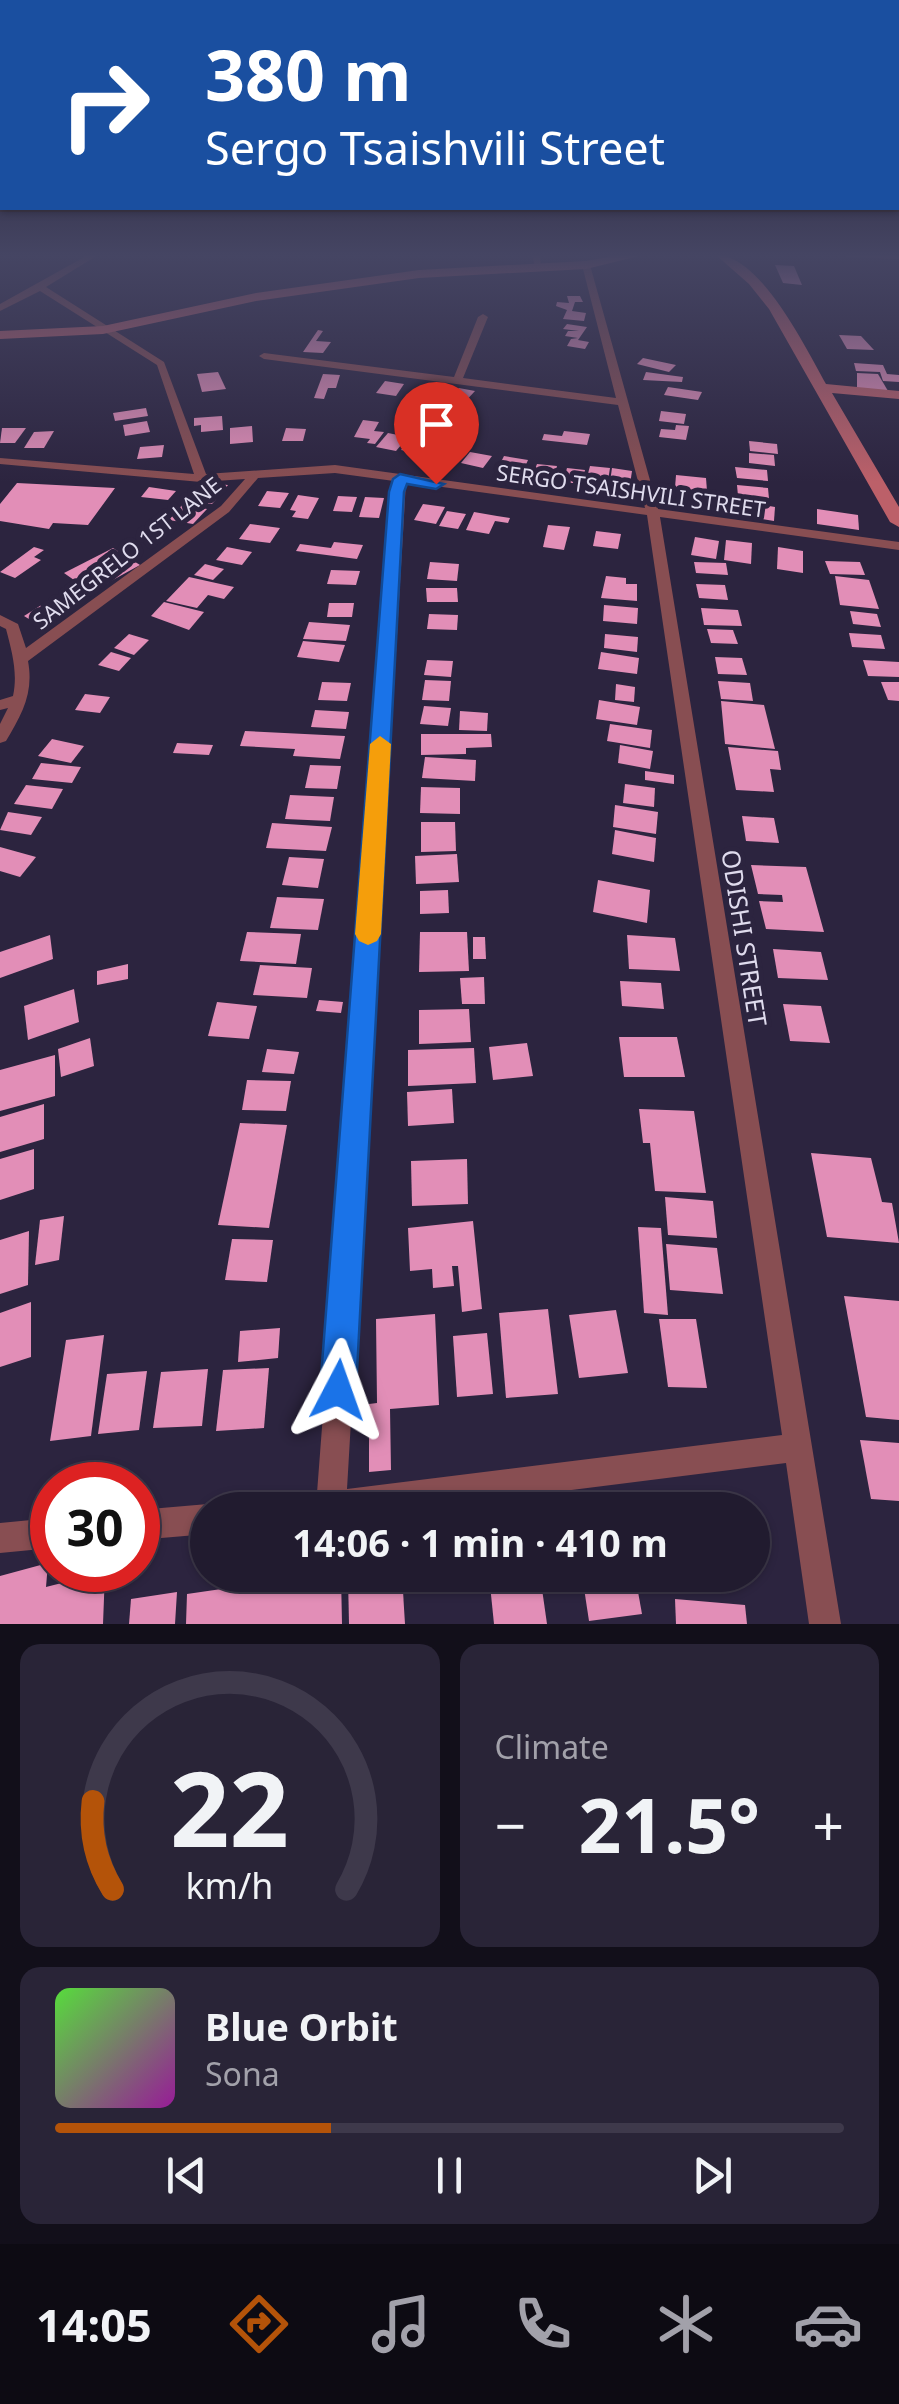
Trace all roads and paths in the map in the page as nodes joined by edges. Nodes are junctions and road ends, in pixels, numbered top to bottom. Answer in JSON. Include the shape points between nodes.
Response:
{"nodes":[{"id":1,"x":89,"y":331,"type":"edge"},
{"id":2,"x":103,"y":331,"type":"edge"},
{"id":3,"x":478,"y":331,"type":"edge"},
{"id":4,"x":604,"y":331,"type":"edge"},
{"id":5,"x":788,"y":331,"type":"edge"},
{"id":6,"x":0,"y":336,"type":"edge"},
{"id":7,"x":264,"y":356,"type":"dead end"},
{"id":8,"x":458,"y":378,"type":"junction"},
{"id":9,"x":820,"y":388,"type":"junction"},
{"id":10,"x":899,"y":394,"type":"edge"},
{"id":11,"x":624,"y":402,"type":"junction"},
{"id":12,"x":0,"y":462,"type":"edge"},
{"id":13,"x":254,"y":474,"type":"junction"},
{"id":14,"x":201,"y":478,"type":"junction"},
{"id":15,"x":400,"y":479,"type":"junction"},
{"id":16,"x":653,"y":515,"type":"junction"},
{"id":17,"x":899,"y":522,"type":"edge"},
{"id":18,"x":899,"y":546,"type":"edge"},
{"id":19,"x":0,"y":620,"type":"edge"},
{"id":20,"x":21,"y":659,"type":"junction"},
{"id":21,"x":20,"y":700,"type":"junction"},
{"id":22,"x":0,"y":704,"type":"edge"},
{"id":23,"x":0,"y":738,"type":"edge"},
{"id":24,"x":798,"y":1447,"type":"junction"},
{"id":25,"x":332,"y":1492,"type":"edge"},
{"id":26,"x":448,"y":1492,"type":"edge"},
{"id":27,"x":190,"y":1520,"type":"edge"},
{"id":28,"x":160,"y":1523,"type":"edge"},
{"id":29,"x":30,"y":1535,"type":"edge"},
{"id":30,"x":0,"y":1538,"type":"edge"},
{"id":31,"x":825,"y":1624,"type":"edge"}],
"edges":[{"from":1,"to":6,"type":"street"},
{"from":2,"to":14,"type":"street","via":[[161,364]]},
{"from":3,"to":8,"type":"street"},
{"from":4,"to":11,"type":"street","name":"ODISHI STREET"},
{"from":5,"to":9,"type":"street"},
{"from":7,"to":8,"type":"street"},
{"from":8,"to":11,"type":"street"},
{"from":9,"to":10,"type":"street"},
{"from":9,"to":17,"type":"street"},
{"from":11,"to":16,"type":"street","name":"ODISHI STREET"},
{"from":12,"to":14,"type":"street","name":"SERGO TSAISHVILI STREET"},
{"from":13,"to":14,"type":"street","name":"SERGO TSAISHVILI STREET"},
{"from":13,"to":15,"type":"street","name":"SERGO TSAISHVILI STREET","via":[[335,470]]},
{"from":13,"to":20,"type":"street","name":"SAMEGRELO 1ST LANE","via":[[225,509]]},
{"from":15,"to":16,"type":"street","name":"SERGO TSAISHVILI STREET"},
{"from":15,"to":25,"type":"street"},
{"from":16,"to":18,"type":"street","name":"SERGO TSAISHVILI STREET"},
{"from":16,"to":24,"type":"street","name":"ODISHI STREET"},
{"from":19,"to":20,"type":"street","via":[[12,627]]},
{"from":20,"to":21,"type":"street","via":[[26,681]]},
{"from":21,"to":22,"type":"street"},
{"from":21,"to":23,"type":"street"},
{"from":24,"to":26,"type":"street"},
{"from":24,"to":31,"type":"street","name":"ODISHI STREET"},
{"from":27,"to":28,"type":"street"},
{"from":29,"to":30,"type":"street"}]}
